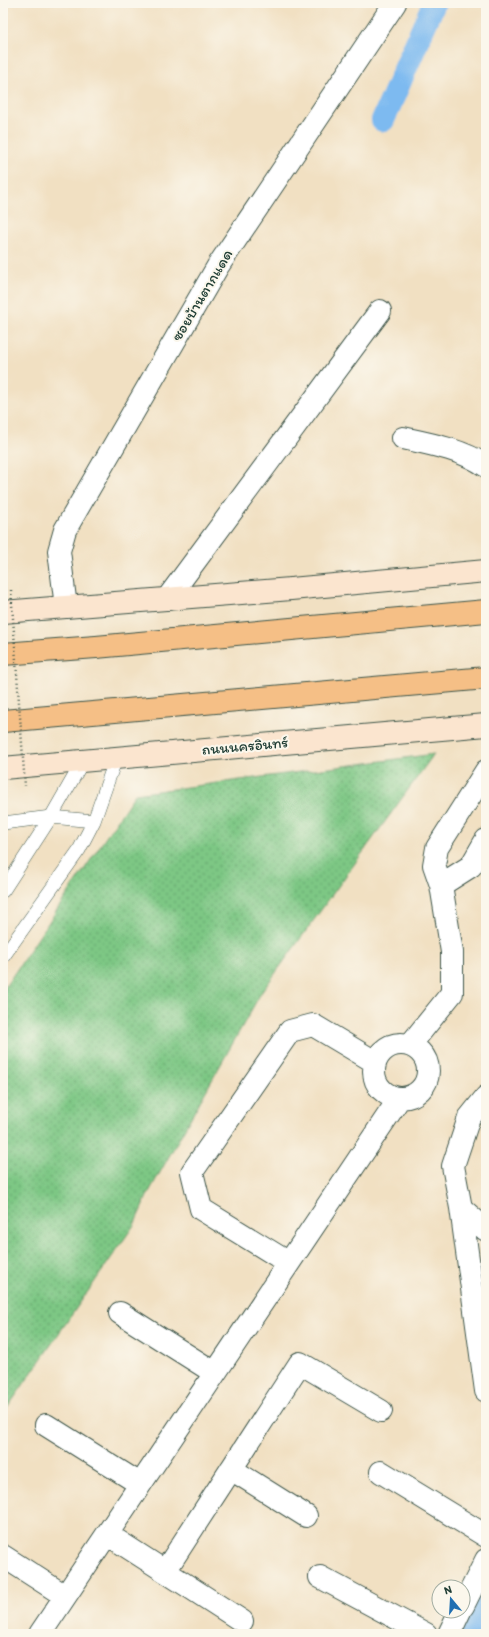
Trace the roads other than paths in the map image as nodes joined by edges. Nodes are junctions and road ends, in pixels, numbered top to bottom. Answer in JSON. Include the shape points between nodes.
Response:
{"nodes":[{"id":1,"x":395,"y":3,"type":"edge"},
{"id":2,"x":380,"y":311,"type":"dead end"},
{"id":3,"x":403,"y":438,"type":"dead end"},
{"id":4,"x":486,"y":466,"type":"edge"},
{"id":5,"x":486,"y":571,"type":"edge"},
{"id":6,"x":167,"y":599,"type":"junction"},
{"id":7,"x":66,"y":607,"type":"junction"},
{"id":8,"x":486,"y":611,"type":"edge"},
{"id":9,"x":3,"y":612,"type":"edge"},
{"id":10,"x":3,"y":654,"type":"edge"},
{"id":11,"x":486,"y":678,"type":"edge"},
{"id":12,"x":3,"y":720,"type":"edge"},
{"id":13,"x":486,"y":725,"type":"edge"},
{"id":14,"x":116,"y":758,"type":"junction"},
{"id":15,"x":83,"y":761,"type":"junction"},
{"id":16,"x":3,"y":768,"type":"edge"},
{"id":17,"x":486,"y":771,"type":"edge"},
{"id":18,"x":51,"y":817,"type":"junction"},
{"id":19,"x":94,"y":820,"type":"junction"},
{"id":20,"x":3,"y":823,"type":"edge"},
{"id":21,"x":486,"y":840,"type":"edge"},
{"id":22,"x":441,"y":885,"type":"junction"},
{"id":23,"x":3,"y":891,"type":"edge"},
{"id":24,"x":3,"y":957,"type":"edge"},
{"id":25,"x":410,"y":1045,"type":"junction"},
{"id":26,"x":375,"y":1062,"type":"junction"},
{"id":27,"x":486,"y":1097,"type":"edge"},
{"id":28,"x":399,"y":1099,"type":"junction"},
{"id":29,"x":461,"y":1208,"type":"junction"},
{"id":30,"x":486,"y":1230,"type":"edge"},
{"id":31,"x":290,"y":1263,"type":"junction"},
{"id":32,"x":120,"y":1313,"type":"dead end"},
{"id":33,"x":215,"y":1373,"type":"junction"},
{"id":34,"x":486,"y":1391,"type":"edge"},
{"id":35,"x":381,"y":1412,"type":"dead end"},
{"id":36,"x":46,"y":1425,"type":"dead end"},
{"id":37,"x":231,"y":1469,"type":"junction"},
{"id":38,"x":381,"y":1472,"type":"dead end"},
{"id":39,"x":140,"y":1484,"type":"junction"},
{"id":40,"x":306,"y":1516,"type":"dead end"},
{"id":41,"x":107,"y":1534,"type":"junction"},
{"id":42,"x":486,"y":1536,"type":"edge"},
{"id":43,"x":3,"y":1556,"type":"edge"},
{"id":44,"x":486,"y":1560,"type":"edge"},
{"id":45,"x":165,"y":1571,"type":"junction"},
{"id":46,"x":320,"y":1577,"type":"dead end"},
{"id":47,"x":471,"y":1590,"type":"edge"},
{"id":48,"x":65,"y":1596,"type":"junction"},
{"id":49,"x":456,"y":1619,"type":"edge"},
{"id":50,"x":242,"y":1621,"type":"dead end"},
{"id":51,"x":40,"y":1634,"type":"edge"},
{"id":52,"x":426,"y":1634,"type":"edge"},
{"id":53,"x":449,"y":1634,"type":"edge"}],
"edges":[{"from":1,"to":7,"type":"street","name":"ซอยบ้านตากแดด","via":[[218,266],[65,530],[59,551]]},
{"from":2,"to":6,"type":"street"},
{"from":3,"to":4,"type":"street","via":[[475,459]]},
{"from":5,"to":6,"type":"main road"},
{"from":6,"to":7,"type":"main road"},
{"from":7,"to":9,"type":"main road"},
{"from":8,"to":10,"type":"main road"},
{"from":11,"to":12,"type":"main road"},
{"from":13,"to":14,"type":"main road","name":"ถนนนครอินทร์"},
{"from":14,"to":15,"type":"main road","name":"ถนนนครอินทร์"},
{"from":14,"to":19,"type":"lane"},
{"from":15,"to":16,"type":"main road","name":"ถนนนครอินทร์"},
{"from":15,"to":18,"type":"lane"},
{"from":17,"to":22,"type":"street","via":[[437,848],[434,865]]},
{"from":18,"to":19,"type":"lane"},
{"from":18,"to":20,"type":"lane"},
{"from":18,"to":23,"type":"lane"},
{"from":19,"to":24,"type":"lane","via":[[80,850]]},
{"from":21,"to":22,"type":"street","via":[[471,866]]},
{"from":22,"to":25,"type":"street","via":[[452,952],[452,994]]},
{"from":25,"to":26,"type":"street","via":[[393,1045],[385,1049]]},
{"from":25,"to":28,"type":"street","via":[[424,1056],[428,1064],[427,1081],[416,1095]]},
{"from":26,"to":28,"type":"street","via":[[374,1079],[378,1086],[390,1097]]},
{"from":26,"to":31,"type":"street","via":[[313,1025],[290,1031],[192,1172],[201,1209]]},
{"from":27,"to":29,"type":"street","via":[[469,1118],[453,1166]]},
{"from":28,"to":31,"type":"street"},
{"from":29,"to":30,"type":"street"},
{"from":29,"to":34,"type":"street"},
{"from":31,"to":33,"type":"street"},
{"from":32,"to":33,"type":"street"},
{"from":33,"to":39,"type":"street"},
{"from":35,"to":37,"type":"street","via":[[300,1363]]},
{"from":36,"to":39,"type":"street"},
{"from":37,"to":40,"type":"street"},
{"from":37,"to":45,"type":"street"},
{"from":38,"to":42,"type":"street"},
{"from":39,"to":41,"type":"street"},
{"from":41,"to":45,"type":"street"},
{"from":41,"to":48,"type":"street"},
{"from":43,"to":48,"type":"street"},
{"from":44,"to":47,"type":"street"},
{"from":45,"to":50,"type":"street"},
{"from":46,"to":52,"type":"street"},
{"from":48,"to":51,"type":"street"},
{"from":49,"to":53,"type":"street"}]}
